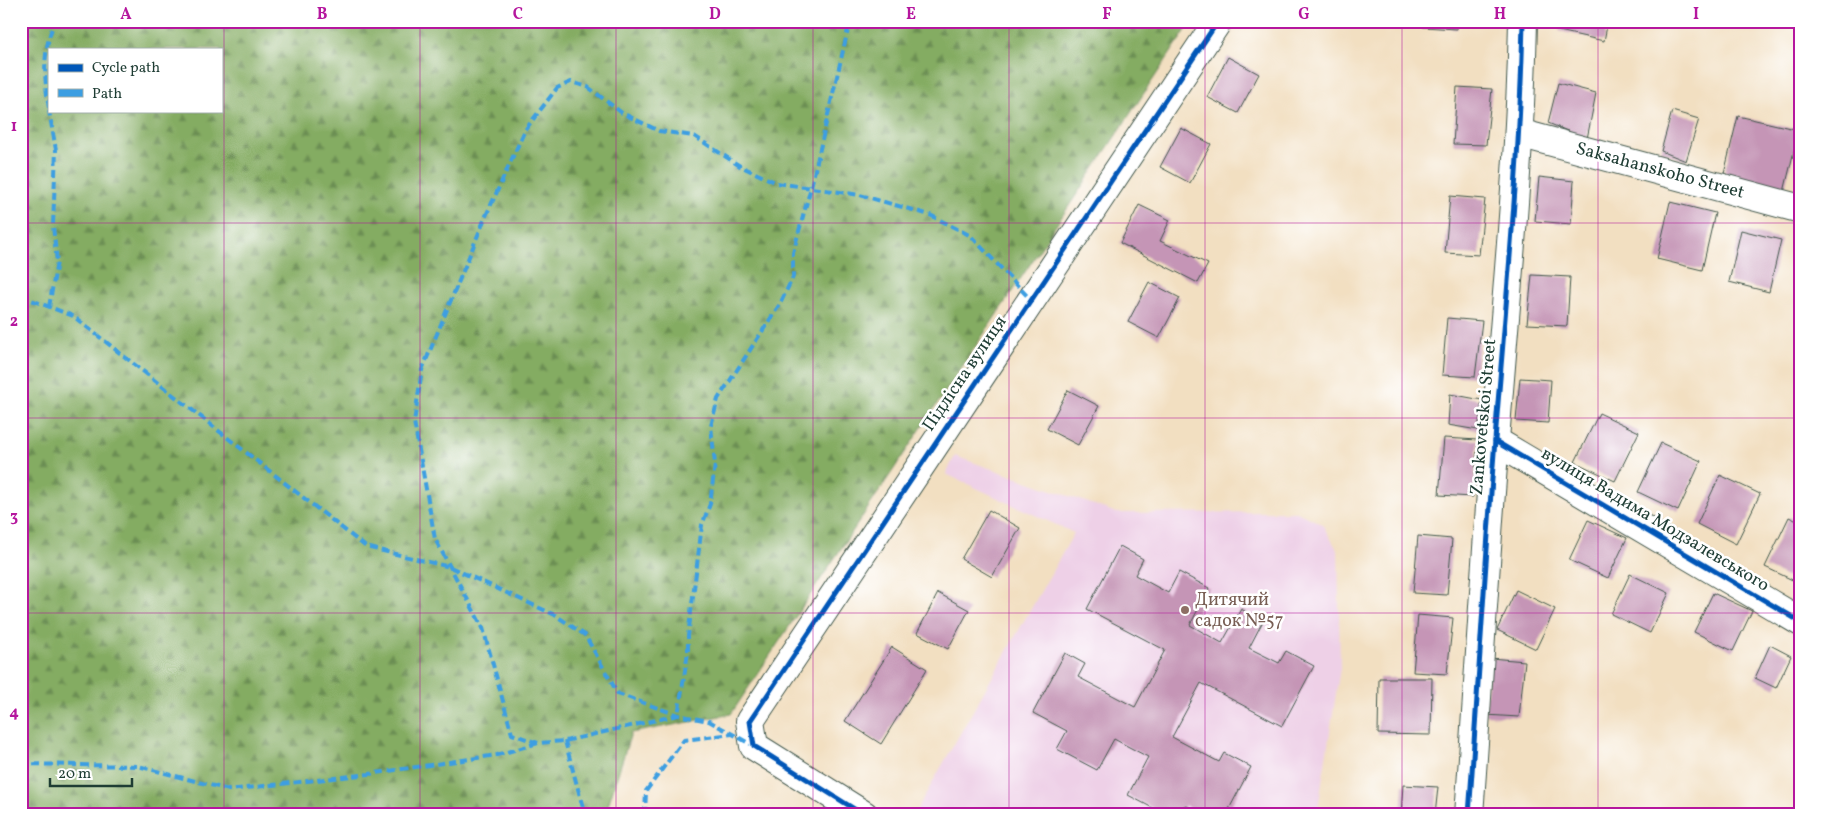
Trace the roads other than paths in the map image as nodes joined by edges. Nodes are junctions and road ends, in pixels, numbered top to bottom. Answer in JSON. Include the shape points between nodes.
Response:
{"nodes":[{"id":1,"x":1218,"y":21,"type":"edge"},
{"id":2,"x":1523,"y":21,"type":"edge"},
{"id":3,"x":1519,"y":133,"type":"junction"},
{"id":4,"x":1801,"y":209,"type":"edge"},
{"id":5,"x":1495,"y":441,"type":"junction"},
{"id":6,"x":1801,"y":622,"type":"edge"},
{"id":7,"x":864,"y":815,"type":"edge"},
{"id":8,"x":1470,"y":815,"type":"edge"}],
"edges":[{"from":1,"to":7,"type":"street","name":"Підлісна вулиця","via":[[750,721],[754,746]]},
{"from":2,"to":3,"type":"street","name":"Zankovetskoi Street"},
{"from":3,"to":4,"type":"street","name":"Saksahanskoho Street"},
{"from":3,"to":5,"type":"street","name":"Zankovetskoi Street"},
{"from":5,"to":6,"type":"street","name":"вулиця Вадима Модзалевського"},
{"from":5,"to":8,"type":"street","name":"Zankovetskoi Street"}]}
